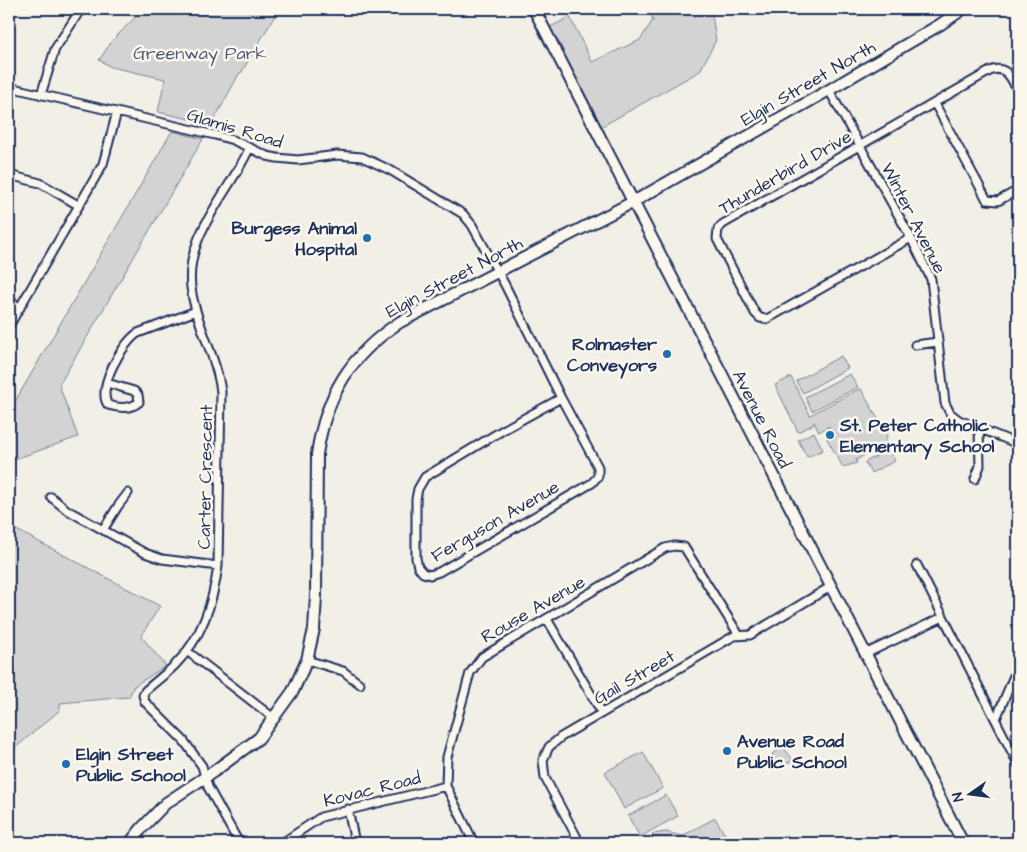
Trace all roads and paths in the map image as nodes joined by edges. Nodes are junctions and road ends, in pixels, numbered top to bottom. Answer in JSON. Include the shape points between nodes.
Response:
{"nodes":[{"id":1,"x":81,"y":9,"type":"edge"},
{"id":2,"x":534,"y":9,"type":"edge"},
{"id":3,"x":963,"y":9,"type":"edge"},
{"id":4,"x":9,"y":87,"type":"edge"},
{"id":5,"x":829,"y":90,"type":"junction"},
{"id":6,"x":1018,"y":92,"type":"edge"},
{"id":7,"x":41,"y":94,"type":"junction"},
{"id":8,"x":935,"y":104,"type":"junction"},
{"id":9,"x":117,"y":112,"type":"junction"},
{"id":10,"x":861,"y":146,"type":"junction"},
{"id":11,"x":249,"y":149,"type":"junction"},
{"id":12,"x":9,"y":175,"type":"edge"},
{"id":13,"x":1018,"y":190,"type":"edge"},
{"id":14,"x":634,"y":202,"type":"junction"},
{"id":15,"x":78,"y":205,"type":"junction"},
{"id":16,"x":911,"y":238,"type":"junction"},
{"id":17,"x":497,"y":272,"type":"junction"},
{"id":18,"x":9,"y":300,"type":"edge"},
{"id":19,"x":20,"y":308,"type":"junction"},
{"id":20,"x":196,"y":311,"type":"junction"},
{"id":21,"x":9,"y":326,"type":"edge"},
{"id":22,"x":938,"y":342,"type":"junction"},
{"id":23,"x":915,"y":345,"type":"dead end"},
{"id":24,"x":107,"y":383,"type":"junction"},
{"id":25,"x":561,"y":398,"type":"junction"},
{"id":26,"x":979,"y":428,"type":"junction"},
{"id":27,"x":1018,"y":444,"type":"edge"},
{"id":28,"x":975,"y":479,"type":"dead end"},
{"id":29,"x":128,"y":493,"type":"dead end"},
{"id":30,"x":51,"y":498,"type":"dead end"},
{"id":31,"x":103,"y":530,"type":"junction"},
{"id":32,"x":917,"y":565,"type":"dead end"},
{"id":33,"x":218,"y":566,"type":"junction"},
{"id":34,"x":830,"y":587,"type":"junction"},
{"id":35,"x":943,"y":617,"type":"junction"},
{"id":36,"x":547,"y":619,"type":"junction"},
{"id":37,"x":739,"y":636,"type":"junction"},
{"id":38,"x":187,"y":651,"type":"junction"},
{"id":39,"x":864,"y":654,"type":"junction"},
{"id":40,"x":307,"y":660,"type":"junction"},
{"id":41,"x":1018,"y":666,"type":"edge"},
{"id":42,"x":360,"y":684,"type":"dead end"},
{"id":43,"x":602,"y":713,"type":"junction"},
{"id":44,"x":274,"y":719,"type":"junction"},
{"id":45,"x":996,"y":720,"type":"junction"},
{"id":46,"x":1018,"y":764,"type":"edge"},
{"id":47,"x":206,"y":776,"type":"junction"},
{"id":48,"x":446,"y":786,"type":"junction"},
{"id":49,"x":348,"y":809,"type":"junction"},
{"id":50,"x":354,"y":838,"type":"dead end"},
{"id":51,"x":130,"y":843,"type":"edge"},
{"id":52,"x":239,"y":843,"type":"edge"},
{"id":53,"x":282,"y":843,"type":"edge"},
{"id":54,"x":474,"y":843,"type":"edge"},
{"id":55,"x":580,"y":843,"type":"edge"},
{"id":56,"x":963,"y":843,"type":"edge"}],
"edges":[{"from":1,"to":7,"type":"street","via":[[56,49]]},
{"from":2,"to":14,"type":"street","name":"Avenue Road"},
{"from":3,"to":5,"type":"street","name":"Elgin Street North"},
{"from":4,"to":7,"type":"street","name":"Glamis Road"},
{"from":5,"to":10,"type":"street","name":"Winter Avenue"},
{"from":5,"to":14,"type":"street","name":"Elgin Street North"},
{"from":6,"to":8,"type":"street","name":"Thunderbird Drive","via":[[1009,74],[999,68]]},
{"from":7,"to":9,"type":"street","name":"Glamis Road"},
{"from":8,"to":10,"type":"street","name":"Thunderbird Drive"},
{"from":8,"to":13,"type":"street","via":[[987,200],[998,201]]},
{"from":9,"to":11,"type":"street","name":"Glamis Road","via":[[233,140]]},
{"from":9,"to":15,"type":"street","via":[[107,155]]},
{"from":10,"to":16,"type":"street","name":"Winter Avenue"},
{"from":10,"to":16,"type":"street","name":"Thunderbird Drive","via":[[718,229],[717,239],[755,312],[760,318],[767,319]]},
{"from":11,"to":17,"type":"street","name":"Glamis Road","via":[[287,160],[343,155],[377,163],[463,214]]},
{"from":11,"to":20,"type":"street","name":"Carter Crescent","via":[[197,241],[190,272]]},
{"from":12,"to":15,"type":"street","via":[[40,182]]},
{"from":14,"to":17,"type":"street","name":"Elgin Street North"},
{"from":14,"to":34,"type":"street","name":"Avenue Road"},
{"from":15,"to":19,"type":"street"},
{"from":16,"to":22,"type":"street","name":"Winter Avenue","via":[[931,279]]},
{"from":17,"to":25,"type":"street","name":"Ferguson Avenue"},
{"from":17,"to":40,"type":"street","name":"Elgin Street North","via":[[386,332],[359,357],[336,389],[320,434],[317,454],[316,596],[314,629]]},
{"from":18,"to":19,"type":"street"},
{"from":19,"to":21,"type":"street"},
{"from":20,"to":24,"type":"street","via":[[131,337]]},
{"from":20,"to":33,"type":"street","name":"Carter Crescent","via":[[216,366],[221,392]]},
{"from":22,"to":23,"type":"street"},
{"from":22,"to":26,"type":"street","name":"Winter Avenue","via":[[945,403],[959,420]]},
{"from":24,"to":24,"type":"street","via":[[134,391],[139,402],[132,407],[108,405],[105,397]]},
{"from":25,"to":25,"type":"street","name":"Ferguson Avenue","via":[[598,467],[598,476],[592,483],[438,572],[423,574],[416,558],[416,498],[425,477]]},
{"from":26,"to":27,"type":"street","name":"Winter Avenue"},
{"from":26,"to":28,"type":"street","via":[[980,466]]},
{"from":29,"to":31,"type":"street"},
{"from":30,"to":31,"type":"street"},
{"from":31,"to":33,"type":"street","via":[[162,559]]},
{"from":32,"to":35,"type":"street"},
{"from":33,"to":38,"type":"street","name":"Carter Crescent","via":[[210,607]]},
{"from":34,"to":37,"type":"street","name":"Gail Street","via":[[750,634]]},
{"from":34,"to":39,"type":"street","name":"Avenue Road"},
{"from":35,"to":39,"type":"street"},
{"from":35,"to":45,"type":"street"},
{"from":36,"to":37,"type":"street","name":"Rouse Avenue","via":[[665,548],[674,546],[684,547]]},
{"from":36,"to":43,"type":"street"},
{"from":36,"to":48,"type":"street","name":"Rouse Avenue","via":[[482,657],[470,673],[447,757]]},
{"from":37,"to":43,"type":"street","name":"Gail Street"},
{"from":38,"to":44,"type":"street"},
{"from":38,"to":47,"type":"street","name":"Carter Crescent","via":[[143,695],[150,709],[189,747]]},
{"from":39,"to":56,"type":"street","name":"Avenue Road"},
{"from":40,"to":42,"type":"street","via":[[343,671]]},
{"from":40,"to":44,"type":"street","name":"Elgin Street North","via":[[294,691]]},
{"from":41,"to":45,"type":"street"},
{"from":43,"to":55,"type":"street","name":"Gail Street","via":[[561,737],[549,747],[543,760],[545,778]]},
{"from":44,"to":47,"type":"street","name":"Elgin Street North","via":[[259,738]]},
{"from":45,"to":46,"type":"street"},
{"from":47,"to":51,"type":"street","name":"Elgin Street North","via":[[166,803]]},
{"from":47,"to":52,"type":"street","via":[[208,787]]},
{"from":48,"to":49,"type":"street","name":"Kovac Road"},
{"from":48,"to":54,"type":"street","name":"Rouse Avenue"},
{"from":49,"to":50,"type":"street"},
{"from":49,"to":53,"type":"street","name":"Kovac Road","via":[[321,817]]}]}
